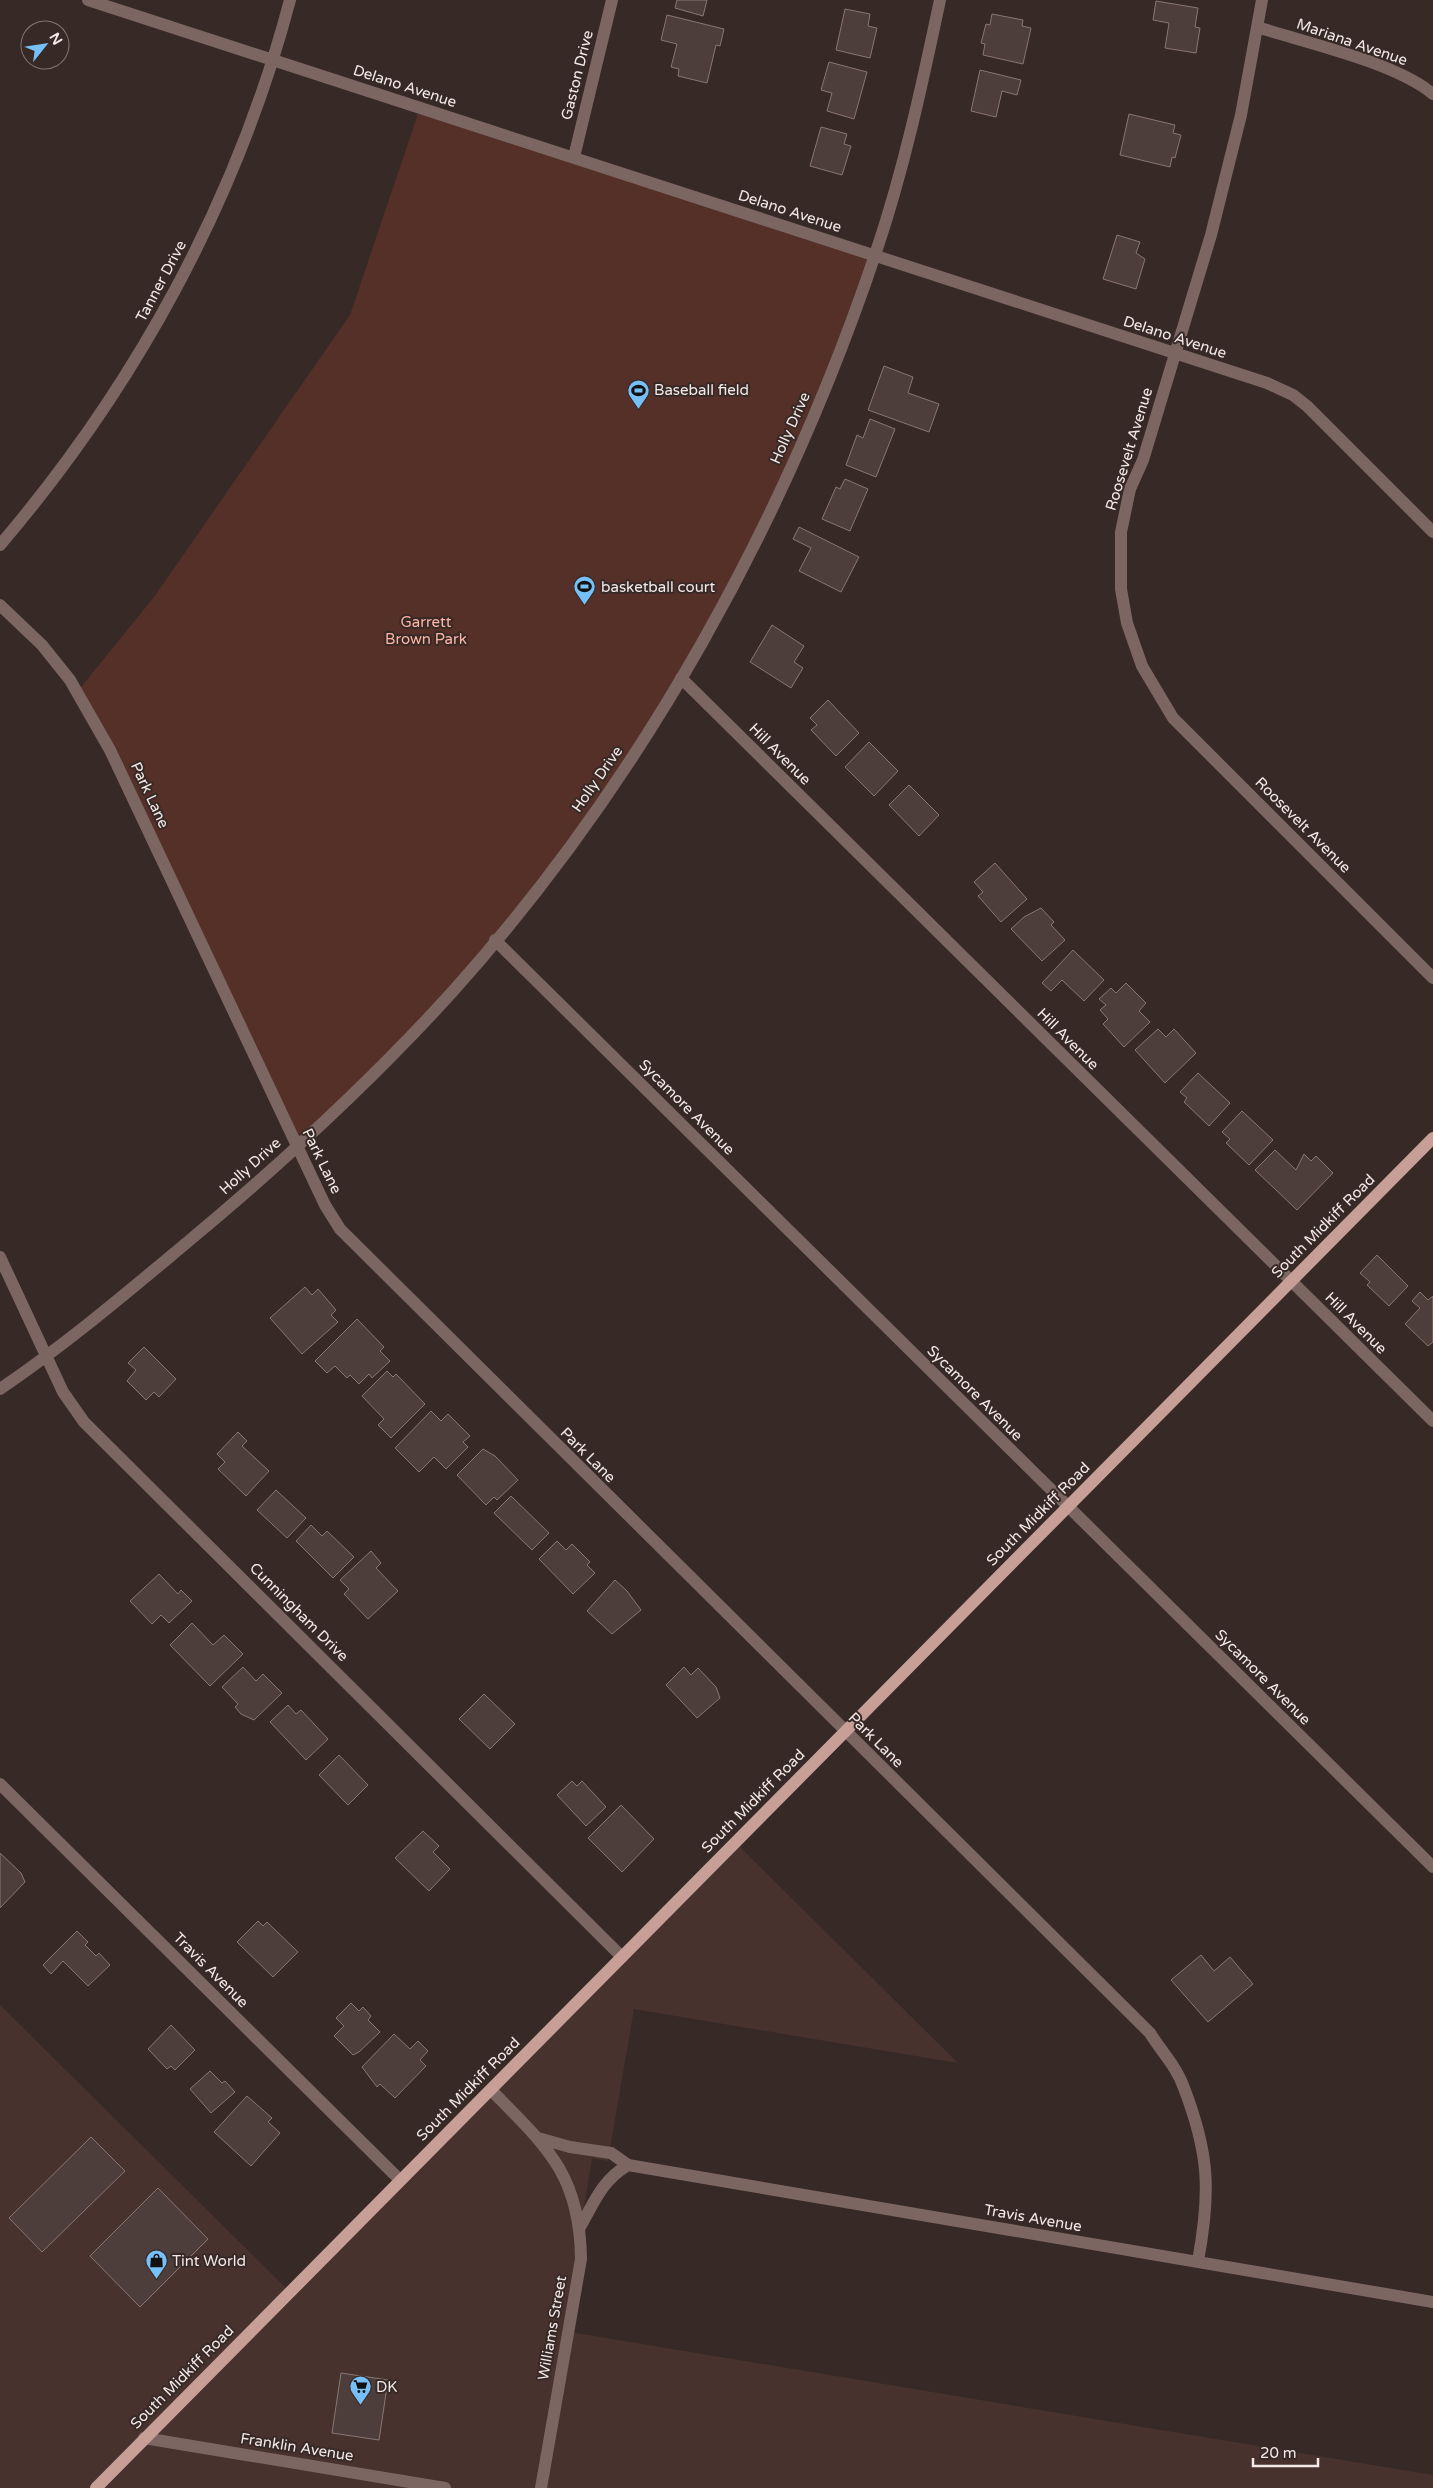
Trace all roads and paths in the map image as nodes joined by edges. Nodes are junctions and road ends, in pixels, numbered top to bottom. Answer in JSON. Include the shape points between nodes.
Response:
{"nodes":[{"id":1,"x":88,"y":0,"type":"edge"},
{"id":2,"x":290,"y":0,"type":"edge"},
{"id":3,"x":612,"y":0,"type":"edge"},
{"id":4,"x":940,"y":0,"type":"edge"},
{"id":5,"x":1262,"y":0,"type":"edge"},
{"id":6,"x":1257,"y":27,"type":"junction"},
{"id":7,"x":273,"y":61,"type":"junction"},
{"id":8,"x":1433,"y":94,"type":"edge"},
{"id":9,"x":574,"y":157,"type":"junction"},
{"id":10,"x":875,"y":256,"type":"junction"},
{"id":11,"x":1176,"y":355,"type":"junction"},
{"id":12,"x":1433,"y":532,"type":"edge"},
{"id":13,"x":0,"y":545,"type":"edge"},
{"id":14,"x":0,"y":605,"type":"edge"},
{"id":15,"x":681,"y":678,"type":"junction"},
{"id":16,"x":495,"y":940,"type":"junction"},
{"id":17,"x":1433,"y":978,"type":"edge"},
{"id":18,"x":1433,"y":1138,"type":"edge"},
{"id":19,"x":296,"y":1146,"type":"junction"},
{"id":20,"x":0,"y":1257,"type":"edge"},
{"id":21,"x":1291,"y":1282,"type":"junction"},
{"id":22,"x":46,"y":1355,"type":"junction"},
{"id":23,"x":0,"y":1389,"type":"edge"},
{"id":24,"x":1433,"y":1421,"type":"edge"},
{"id":25,"x":1069,"y":1508,"type":"junction"},
{"id":26,"x":844,"y":1732,"type":"junction"},
{"id":27,"x":0,"y":1784,"type":"edge"},
{"id":28,"x":1433,"y":1867,"type":"edge"},
{"id":29,"x":622,"y":1957,"type":"junction"},
{"id":30,"x":490,"y":2090,"type":"junction"},
{"id":31,"x":538,"y":2138,"type":"junction"},
{"id":32,"x":628,"y":2165,"type":"junction"},
{"id":33,"x":563,"y":2175,"type":"joint"},
{"id":34,"x":400,"y":2180,"type":"junction"},
{"id":35,"x":579,"y":2229,"type":"junction"},
{"id":36,"x":1198,"y":2261,"type":"junction"},
{"id":37,"x":1433,"y":2302,"type":"edge"},
{"id":38,"x":144,"y":2438,"type":"junction"},
{"id":39,"x":96,"y":2488,"type":"edge"},
{"id":40,"x":444,"y":2488,"type":"edge"},
{"id":41,"x":540,"y":2488,"type":"edge"}],
"edges":[{"from":1,"to":7,"type":"street","name":"Delano Avenue"},
{"from":2,"to":7,"type":"street","name":"Tanner Drive"},
{"from":3,"to":9,"type":"street","name":"Gaston Drive"},
{"from":4,"to":10,"type":"street","name":"Holly Drive","via":[[917,110]]},
{"from":5,"to":6,"type":"street","name":"Roosevelt Avenue"},
{"from":6,"to":8,"type":"street","name":"Mariana Avenue","via":[[1372,63],[1406,76]]},
{"from":6,"to":11,"type":"street","name":"Roosevelt Avenue","via":[[1232,155]]},
{"from":7,"to":9,"type":"street","name":"Delano Avenue"},
{"from":7,"to":13,"type":"street","name":"Tanner Drive","via":[[219,202],[163,313],[99,418],[26,517]]},
{"from":9,"to":10,"type":"street","name":"Delano Avenue"},
{"from":10,"to":11,"type":"street","name":"Delano Avenue"},
{"from":10,"to":15,"type":"street","name":"Holly Drive","via":[[834,369],[788,473],[738,578]]},
{"from":11,"to":12,"type":"street","name":"Delano Avenue","via":[[1267,383],[1293,395]]},
{"from":11,"to":17,"type":"street","name":"Roosevelt Avenue","via":[[1143,460],[1130,489],[1121,532],[1121,589],[1137,653],[1152,685],[1186,732]]},
{"from":14,"to":19,"type":"street","name":"Park Lane","via":[[42,645],[70,680],[110,750]]},
{"from":15,"to":16,"type":"street","name":"Holly Drive","via":[[620,775],[574,840]]},
{"from":15,"to":21,"type":"street","name":"Hill Avenue"},
{"from":16,"to":19,"type":"street","name":"Holly Drive","via":[[402,1044],[325,1122]]},
{"from":16,"to":25,"type":"street","name":"Sycamore Avenue"},
{"from":18,"to":21,"type":"main road","name":"South Midkiff Road"},
{"from":19,"to":22,"type":"street","name":"Holly Drive","via":[[261,1182],[85,1328]]},
{"from":19,"to":26,"type":"street","name":"Park Lane","via":[[325,1205],[352,1243]]},
{"from":20,"to":22,"type":"street","name":"Cunningham Drive"},
{"from":21,"to":24,"type":"street","name":"Hill Avenue"},
{"from":21,"to":25,"type":"main road","name":"South Midkiff Road"},
{"from":22,"to":23,"type":"street","name":"Holly Drive"},
{"from":22,"to":29,"type":"street","name":"Cunningham Drive","via":[[63,1392],[84,1422]]},
{"from":25,"to":26,"type":"main road","name":"South Midkiff Road"},
{"from":25,"to":28,"type":"street","name":"Sycamore Avenue"},
{"from":26,"to":29,"type":"main road","name":"South Midkiff Road"},
{"from":26,"to":36,"type":"street","name":"Park Lane","via":[[1150,2033],[1168,2058],[1190,2099],[1204,2153],[1208,2191]]},
{"from":27,"to":34,"type":"street","name":"Travis Avenue"},
{"from":29,"to":30,"type":"main road","name":"South Midkiff Road"},
{"from":30,"to":31,"type":"street","name":"Travis Avenue"},
{"from":30,"to":34,"type":"main road","name":"South Midkiff Road"},
{"from":31,"to":32,"type":"street","name":"Travis Avenue","via":[[612,2153]]},
{"from":31,"to":33,"type":"street","name":"Travis Avenue"},
{"from":32,"to":35,"type":"street","via":[[603,2185]]},
{"from":32,"to":36,"type":"street","name":"Travis Avenue"},
{"from":33,"to":35,"type":"street","name":"Williams Street","via":[[576,2208]]},
{"from":34,"to":38,"type":"main road","name":"South Midkiff Road"},
{"from":35,"to":41,"type":"street","name":"Williams Street","via":[[580,2259]]},
{"from":36,"to":37,"type":"street","name":"Travis Avenue"},
{"from":38,"to":39,"type":"main road","name":"South Midkiff Road"},
{"from":38,"to":40,"type":"street","name":"Franklin Avenue"}]}
